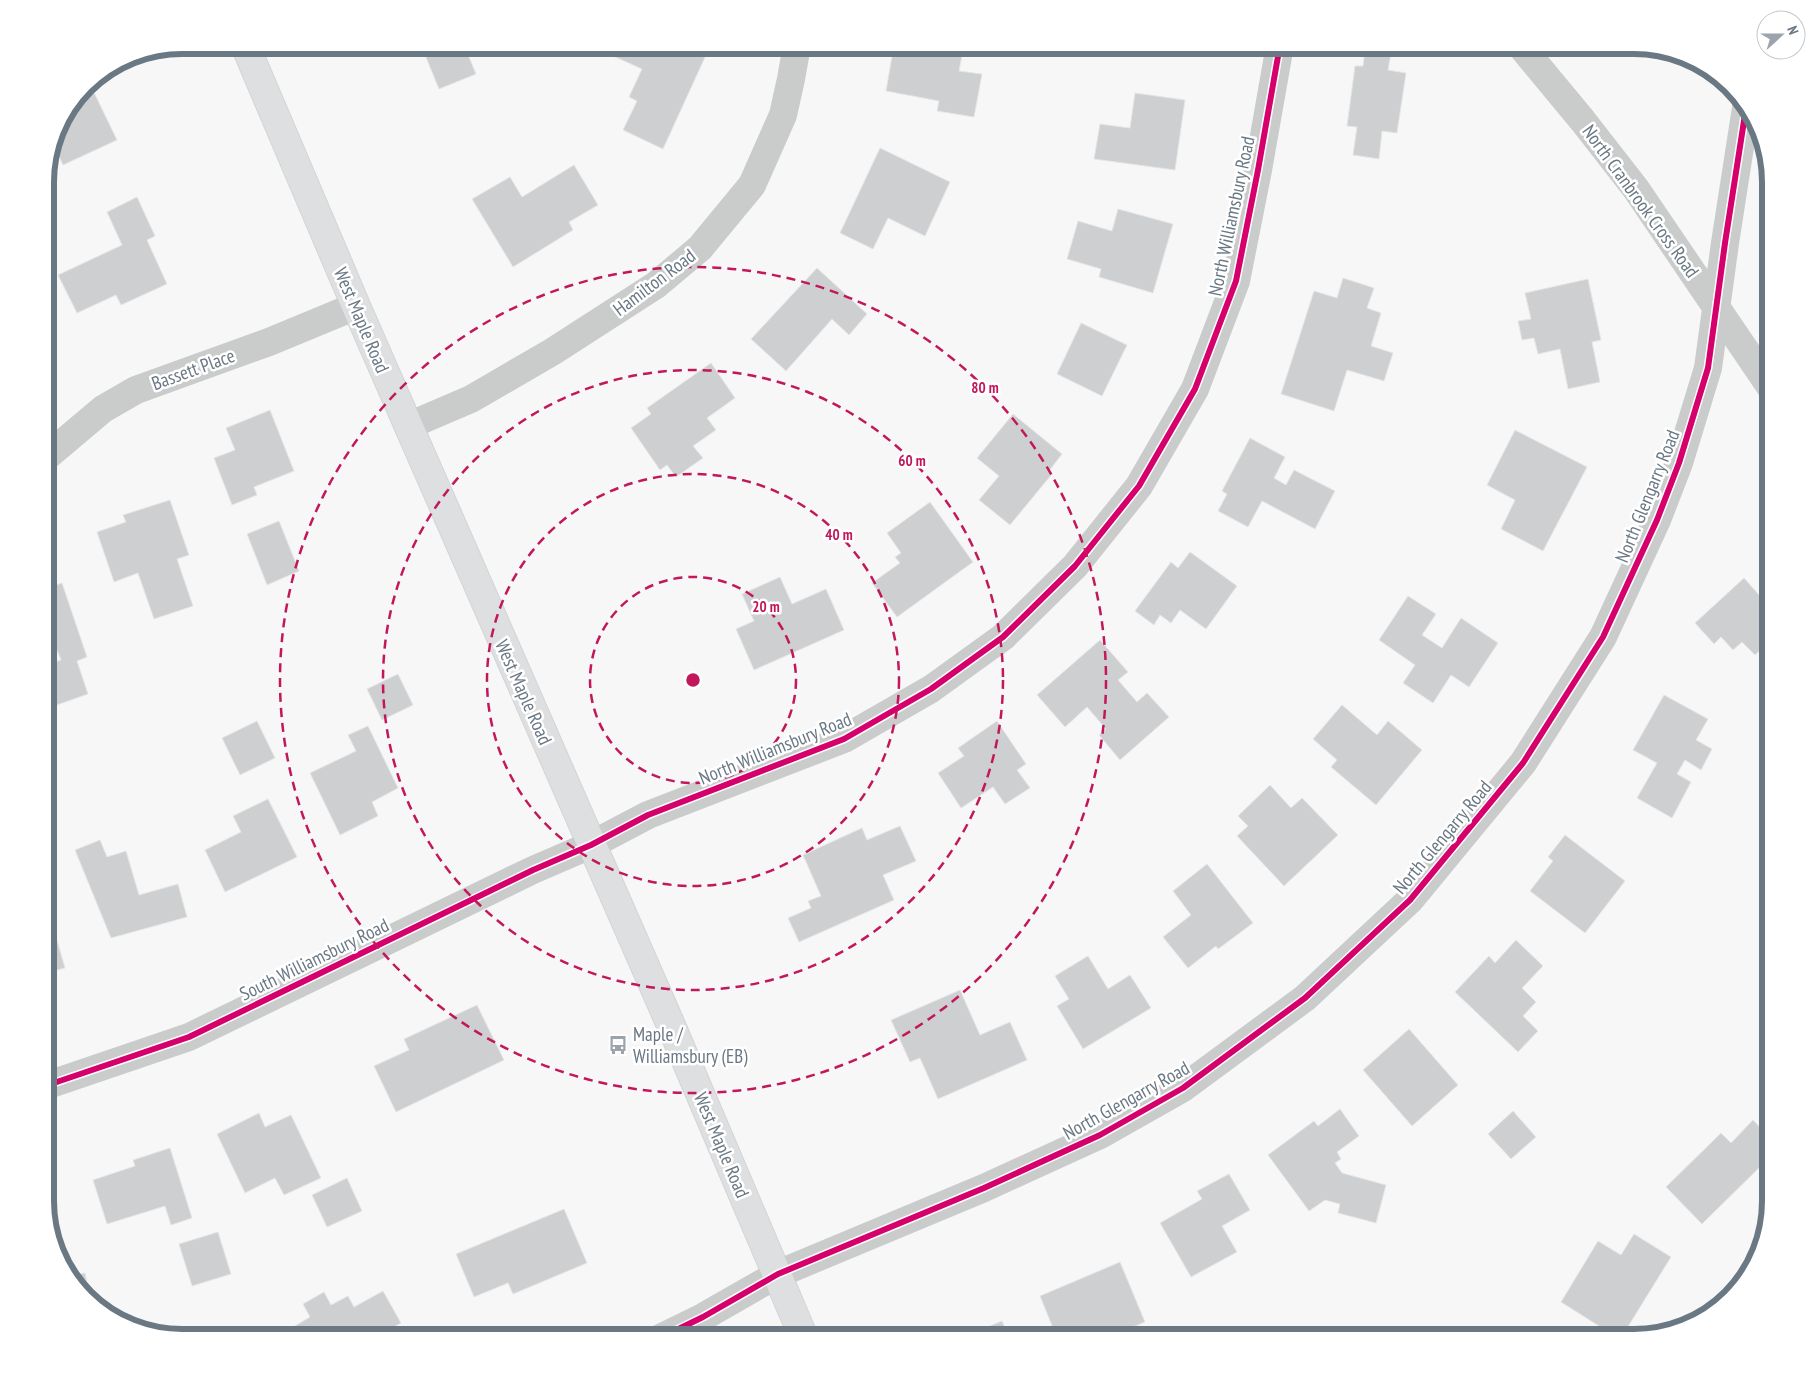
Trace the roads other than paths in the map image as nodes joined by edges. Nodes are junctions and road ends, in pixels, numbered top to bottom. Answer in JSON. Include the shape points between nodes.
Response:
{"nodes":[{"id":1,"x":249,"y":54,"type":"edge"},
{"id":2,"x":795,"y":54,"type":"edge"},
{"id":3,"x":1278,"y":54,"type":"edge"},
{"id":4,"x":1527,"y":54,"type":"edge"},
{"id":5,"x":1745,"y":117,"type":"edge"},
{"id":6,"x":356,"y":306,"type":"junction"},
{"id":7,"x":1716,"y":307,"type":"junction"},
{"id":8,"x":1762,"y":375,"type":"edge"},
{"id":9,"x":408,"y":426,"type":"junction"},
{"id":10,"x":54,"y":450,"type":"edge"},
{"id":11,"x":591,"y":845,"type":"junction"},
{"id":12,"x":54,"y":1084,"type":"edge"},
{"id":13,"x":778,"y":1274,"type":"junction"},
{"id":14,"x":678,"y":1329,"type":"edge"},
{"id":15,"x":800,"y":1329,"type":"edge"}],
"edges":[{"from":1,"to":6,"type":"main road","name":"West Maple Road"},
{"from":2,"to":9,"type":"street","name":"Hamilton Road","via":[[783,115],[752,185],[700,248],[656,285],[552,352],[471,399]]},
{"from":3,"to":11,"type":"street","name":"North Williamsbury Road","via":[[1236,281],[1195,389],[1139,486],[1075,566],[1003,637],[931,689],[844,739],[648,815]]},
{"from":4,"to":7,"type":"street","name":"North Cranbrook Cross Road","via":[[1636,189]]},
{"from":5,"to":7,"type":"street","name":"North Glengarry Road"},
{"from":6,"to":9,"type":"main road","name":"West Maple Road"},
{"from":6,"to":10,"type":"street","name":"Bassett Place","via":[[269,342],[136,390],[103,409]]},
{"from":7,"to":8,"type":"street","name":"North Cranbrook Cross Road"},
{"from":7,"to":13,"type":"street","name":"North Glengarry Road","via":[[1708,368],[1679,463],[1657,520],[1603,637],[1523,763],[1410,900],[1305,998],[1183,1088],[1100,1135],[984,1188]]},
{"from":9,"to":11,"type":"main road","name":"West Maple Road"},
{"from":11,"to":12,"type":"street","name":"South Williamsbury Road","via":[[189,1037]]},
{"from":11,"to":13,"type":"main road","name":"West Maple Road"},
{"from":13,"to":14,"type":"street","name":"North Glengarry Road"},
{"from":13,"to":15,"type":"main road","name":"West Maple Road"}]}
